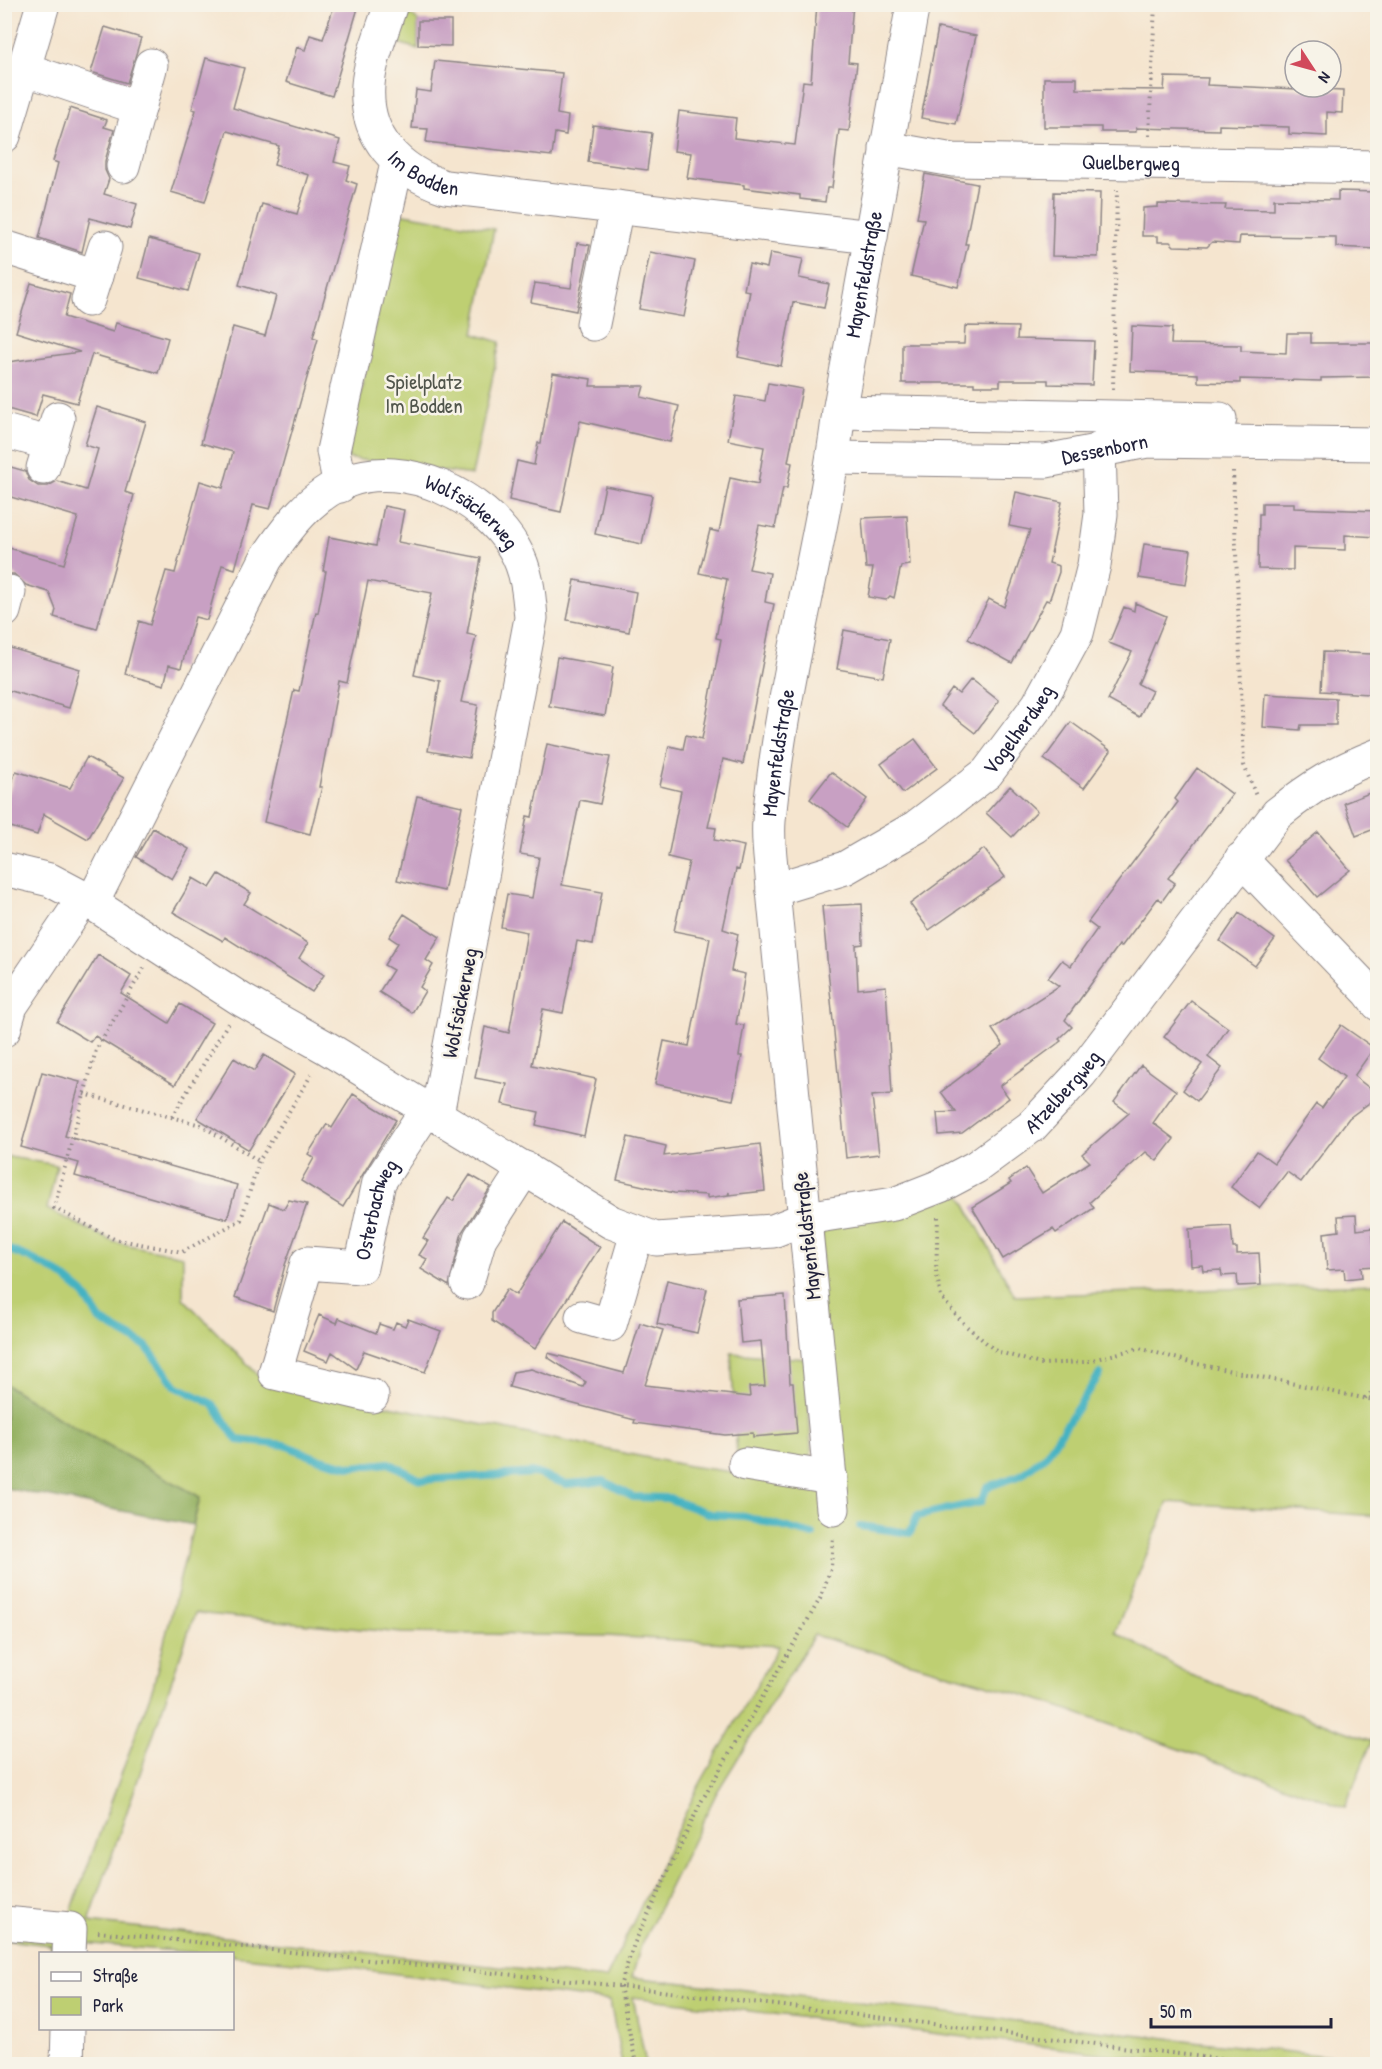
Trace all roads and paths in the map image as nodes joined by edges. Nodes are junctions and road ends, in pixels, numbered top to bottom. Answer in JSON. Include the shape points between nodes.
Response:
{"nodes":[{"id":1,"x":43,"y":4,"type":"edge"},
{"id":2,"x":391,"y":4,"type":"edge"},
{"id":3,"x":913,"y":4,"type":"edge"},
{"id":4,"x":1155,"y":4,"type":"edge"},
{"id":5,"x":152,"y":65,"type":"dead end"},
{"id":6,"x":24,"y":69,"type":"junction"},
{"id":7,"x":139,"y":108,"type":"junction"},
{"id":8,"x":4,"y":136,"type":"edge"},
{"id":9,"x":886,"y":148,"type":"junction"},
{"id":10,"x":1132,"y":162,"type":"junction"},
{"id":11,"x":397,"y":163,"type":"junction"},
{"id":12,"x":123,"y":166,"type":"dead end"},
{"id":13,"x":1377,"y":168,"type":"edge"},
{"id":14,"x":617,"y":207,"type":"junction"},
{"id":15,"x":871,"y":237,"type":"junction"},
{"id":16,"x":4,"y":247,"type":"edge"},
{"id":17,"x":96,"y":274,"type":"dead end"},
{"id":18,"x":593,"y":324,"type":"dead end"},
{"id":19,"x":839,"y":412,"type":"junction"},
{"id":20,"x":1112,"y":417,"type":"junction"},
{"id":21,"x":1377,"y":422,"type":"edge"},
{"id":22,"x":4,"y":430,"type":"edge"},
{"id":23,"x":1237,"y":442,"type":"junction"},
{"id":24,"x":51,"y":444,"type":"dead end"},
{"id":25,"x":1377,"y":444,"type":"edge"},
{"id":26,"x":1099,"y":449,"type":"junction"},
{"id":27,"x":833,"y":458,"type":"junction"},
{"id":28,"x":340,"y":486,"type":"junction"},
{"id":29,"x":1377,"y":755,"type":"edge"},
{"id":30,"x":1277,"y":814,"type":"junction"},
{"id":31,"x":1241,"y":859,"type":"junction"},
{"id":32,"x":4,"y":869,"type":"edge"},
{"id":33,"x":773,"y":890,"type":"junction"},
{"id":34,"x":88,"y":900,"type":"junction"},
{"id":35,"x":157,"y":946,"type":"junction"},
{"id":36,"x":242,"y":1000,"type":"junction"},
{"id":37,"x":1377,"y":1004,"type":"edge"},
{"id":38,"x":4,"y":1030,"type":"edge"},
{"id":39,"x":327,"y":1048,"type":"junction"},
{"id":40,"x":84,"y":1094,"type":"junction"},
{"id":41,"x":432,"y":1112,"type":"junction"},
{"id":42,"x":172,"y":1118,"type":"junction"},
{"id":43,"x":259,"y":1161,"type":"junction"},
{"id":44,"x":525,"y":1168,"type":"junction"},
{"id":45,"x":940,"y":1186,"type":"junction"},
{"id":46,"x":806,"y":1218,"type":"junction"},
{"id":47,"x":637,"y":1233,"type":"junction"},
{"id":48,"x":467,"y":1283,"type":"dead end"},
{"id":49,"x":582,"y":1317,"type":"dead end"},
{"id":50,"x":1377,"y":1387,"type":"edge"},
{"id":51,"x":372,"y":1396,"type":"dead end"},
{"id":52,"x":1364,"y":1398,"type":"junction"},
{"id":53,"x":1377,"y":1401,"type":"edge"},
{"id":54,"x":745,"y":1464,"type":"dead end"},
{"id":55,"x":832,"y":1493,"type":"junction"},
{"id":56,"x":4,"y":1923,"type":"edge"},
{"id":57,"x":70,"y":1941,"type":"edge"},
{"id":58,"x":204,"y":1952,"type":"edge"},
{"id":59,"x":234,"y":1954,"type":"edge"},
{"id":60,"x":620,"y":1986,"type":"junction"},
{"id":61,"x":68,"y":2030,"type":"edge"},
{"id":62,"x":67,"y":2064,"type":"edge"},
{"id":63,"x":636,"y":2064,"type":"edge"},
{"id":64,"x":1261,"y":2064,"type":"edge"}],
"edges":[{"from":1,"to":6,"type":"street"},
{"from":2,"to":11,"type":"street","name":"Im Bodden","via":[[368,83],[368,110],[379,141]]},
{"from":3,"to":9,"type":"street","name":"Mayenfeldstraße"},
{"from":4,"to":10,"type":"path"},
{"from":5,"to":7,"type":"street"},
{"from":6,"to":7,"type":"street"},
{"from":6,"to":8,"type":"street"},
{"from":7,"to":12,"type":"street"},
{"from":9,"to":10,"type":"street","name":"Quelbergweg","via":[[953,160]]},
{"from":9,"to":15,"type":"street","name":"Mayenfeldstraße"},
{"from":10,"to":13,"type":"street","name":"Quelbergweg"},
{"from":10,"to":20,"type":"path"},
{"from":11,"to":14,"type":"street","name":"Im Bodden","via":[[424,180],[445,187]]},
{"from":11,"to":28,"type":"street","via":[[333,452]]},
{"from":14,"to":15,"type":"street","name":"Im Bodden"},
{"from":14,"to":18,"type":"street"},
{"from":15,"to":19,"type":"street","name":"Mayenfeldstraße"},
{"from":16,"to":17,"type":"street"},
{"from":19,"to":20,"type":"street","name":"Dessenborn"},
{"from":19,"to":27,"type":"street","name":"Mayenfeldstraße"},
{"from":20,"to":21,"type":"street","name":"Dessenborn"},
{"from":22,"to":24,"type":"street"},
{"from":23,"to":25,"type":"street","name":"Dessenborn"},
{"from":23,"to":26,"type":"street","name":"Dessenborn","via":[[1147,441]]},
{"from":23,"to":30,"type":"path","via":[[1232,461],[1244,765],[1256,796]]},
{"from":26,"to":27,"type":"street","name":"Dessenborn","via":[[1046,461]]},
{"from":26,"to":33,"type":"street","name":"Vogelherdweg","via":[[1101,514],[1094,565],[1077,633],[1038,705],[987,772],[916,827],[845,868]]},
{"from":27,"to":33,"type":"street","name":"Mayenfeldstraße","via":[[789,686],[769,823]]},
{"from":28,"to":34,"type":"street","name":"Wolfsäckerweg","via":[[317,498],[288,527],[266,559]]},
{"from":28,"to":41,"type":"street","name":"Wolfsäckerweg","via":[[348,481],[384,476],[441,486],[495,520],[528,580],[531,618],[525,656]]},
{"from":29,"to":30,"type":"street","name":"Atzelbergweg","via":[[1314,785]]},
{"from":30,"to":31,"type":"street","name":"Atzelbergweg"},
{"from":31,"to":37,"type":"street"},
{"from":31,"to":45,"type":"street","name":"Atzelbergweg","via":[[1080,1073],[1032,1126],[976,1167]]},
{"from":32,"to":34,"type":"street","via":[[50,880]]},
{"from":33,"to":46,"type":"street","name":"Mayenfeldstraße"},
{"from":34,"to":35,"type":"street"},
{"from":34,"to":38,"type":"street","via":[[11,1006]]},
{"from":35,"to":36,"type":"street"},
{"from":35,"to":40,"type":"path","via":[[96,1050]]},
{"from":36,"to":39,"type":"street"},
{"from":36,"to":42,"type":"path"},
{"from":39,"to":41,"type":"street"},
{"from":39,"to":43,"type":"path"},
{"from":40,"to":42,"type":"path"},
{"from":40,"to":43,"type":"path","via":[[54,1208],[114,1239],[182,1252],[241,1220]]},
{"from":41,"to":44,"type":"street"},
{"from":41,"to":51,"type":"street","name":"Osterbachweg","via":[[379,1182],[361,1267],[307,1263],[275,1373]]},
{"from":42,"to":43,"type":"path","via":[[201,1125]]},
{"from":44,"to":47,"type":"street","via":[[610,1222]]},
{"from":44,"to":48,"type":"street","via":[[480,1238]]},
{"from":45,"to":46,"type":"street","name":"Atzelbergweg","via":[[894,1203]]},
{"from":45,"to":52,"type":"path","via":[[936,1270],[941,1297],[965,1325],[996,1350],[1040,1364],[1085,1362],[1140,1348],[1197,1364]]},
{"from":46,"to":47,"type":"street","via":[[773,1231],[656,1239]]},
{"from":46,"to":55,"type":"street","name":"Mayenfeldstraße"},
{"from":47,"to":49,"type":"street","via":[[610,1325]]},
{"from":50,"to":52,"type":"path"},
{"from":52,"to":53,"type":"path"},
{"from":54,"to":55,"type":"street"},
{"from":55,"to":60,"type":"path","via":[[831,1568],[820,1599],[701,1802],[634,1944]]},
{"from":56,"to":57,"type":"street"},
{"from":57,"to":58,"type":"path"},
{"from":59,"to":60,"type":"path"},
{"from":60,"to":63,"type":"path"},
{"from":60,"to":64,"type":"path"},
{"from":61,"to":62,"type":"street"}]}
